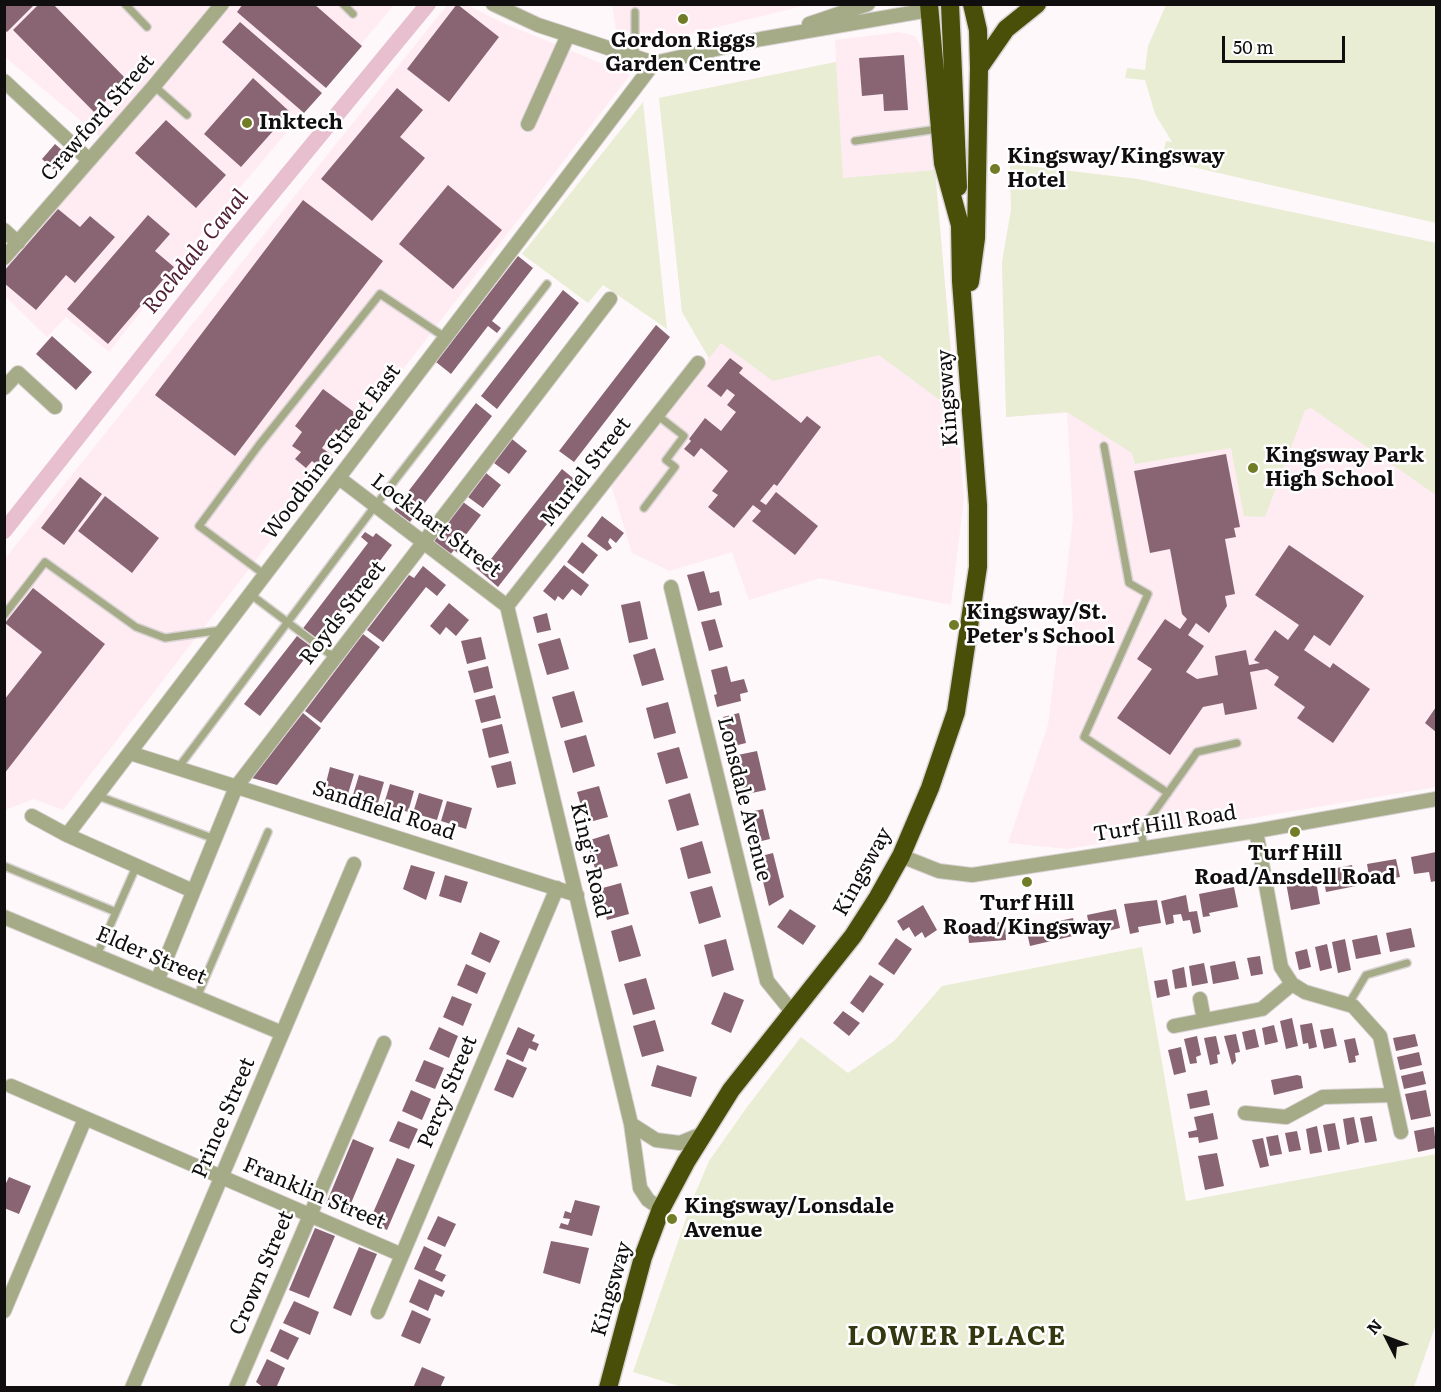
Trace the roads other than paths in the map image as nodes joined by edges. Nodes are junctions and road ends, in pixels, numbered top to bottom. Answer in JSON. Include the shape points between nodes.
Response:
{"nodes":[{"id":1,"x":125,"y":4,"type":"edge"},
{"id":2,"x":222,"y":4,"type":"edge"},
{"id":3,"x":343,"y":4,"type":"edge"},
{"id":4,"x":493,"y":4,"type":"edge"},
{"id":5,"x":868,"y":4,"type":"edge"},
{"id":6,"x":972,"y":4,"type":"edge"},
{"id":7,"x":1037,"y":4,"type":"edge"},
{"id":8,"x":952,"y":5,"type":"edge"},
{"id":9,"x":929,"y":7,"type":"edge"},
{"id":10,"x":635,"y":12,"type":"dead end"},
{"id":11,"x":354,"y":14,"type":"dead end"},
{"id":12,"x":147,"y":27,"type":"dead end"},
{"id":13,"x":568,"y":35,"type":"junction"},
{"id":14,"x":761,"y":39,"type":"junction"},
{"id":15,"x":635,"y":57,"type":"junction"},
{"id":16,"x":654,"y":63,"type":"junction"},
{"id":17,"x":979,"y":68,"type":"junction"},
{"id":18,"x":154,"y":86,"type":"junction"},
{"id":19,"x":7,"y":88,"type":"edge"},
{"id":20,"x":188,"y":115,"type":"dead end"},
{"id":21,"x":528,"y":124,"type":"dead end"},
{"id":22,"x":941,"y":129,"type":"junction"},
{"id":23,"x":855,"y":141,"type":"dead end"},
{"id":24,"x":89,"y":160,"type":"junction"},
{"id":25,"x":960,"y":225,"type":"junction"},
{"id":26,"x":4,"y":230,"type":"edge"},
{"id":27,"x":18,"y":243,"type":"junction"},
{"id":28,"x":4,"y":258,"type":"edge"},
{"id":29,"x":547,"y":284,"type":"dead end"},
{"id":30,"x":610,"y":299,"type":"dead end"},
{"id":31,"x":964,"y":319,"type":"junction"},
{"id":32,"x":446,"y":338,"type":"junction"},
{"id":33,"x":698,"y":363,"type":"dead end"},
{"id":34,"x":4,"y":388,"type":"edge"},
{"id":35,"x":54,"y":407,"type":"dead end"},
{"id":36,"x":657,"y":415,"type":"junction"},
{"id":37,"x":1104,"y":446,"type":"dead end"},
{"id":38,"x":339,"y":478,"type":"junction"},
{"id":39,"x":375,"y":506,"type":"junction"},
{"id":40,"x":644,"y":507,"type":"dead end"},
{"id":41,"x":424,"y":543,"type":"junction"},
{"id":42,"x":265,"y":574,"type":"junction"},
{"id":43,"x":671,"y":587,"type":"dead end"},
{"id":44,"x":250,"y":594,"type":"junction"},
{"id":45,"x":507,"y":606,"type":"junction"},
{"id":46,"x":4,"y":615,"type":"edge"},
{"id":47,"x":287,"y":623,"type":"junction"},
{"id":48,"x":223,"y":629,"type":"junction"},
{"id":49,"x":335,"y":658,"type":"junction"},
{"id":50,"x":1237,"y":743,"type":"dead end"},
{"id":51,"x":130,"y":753,"type":"junction"},
{"id":52,"x":178,"y":768,"type":"junction"},
{"id":53,"x":236,"y":787,"type":"junction"},
{"id":54,"x":1168,"y":793,"type":"junction"},
{"id":55,"x":98,"y":796,"type":"junction"},
{"id":56,"x":1437,"y":799,"type":"edge"},
{"id":57,"x":32,"y":816,"type":"dead end"},
{"id":58,"x":1256,"y":831,"type":"junction"},
{"id":59,"x":268,"y":832,"type":"dead end"},
{"id":60,"x":68,"y":835,"type":"junction"},
{"id":61,"x":215,"y":839,"type":"junction"},
{"id":62,"x":1145,"y":848,"type":"junction"},
{"id":63,"x":901,"y":856,"type":"junction"},
{"id":64,"x":354,"y":864,"type":"dead end"},
{"id":65,"x":4,"y":866,"type":"edge"},
{"id":66,"x":136,"y":867,"type":"junction"},
{"id":67,"x":557,"y":888,"type":"junction"},
{"id":68,"x":193,"y":891,"type":"junction"},
{"id":69,"x":577,"y":895,"type":"junction"},
{"id":70,"x":116,"y":912,"type":"junction"},
{"id":71,"x":4,"y":916,"type":"edge"},
{"id":72,"x":96,"y":955,"type":"junction"},
{"id":73,"x":1407,"y":963,"type":"dead end"},
{"id":74,"x":157,"y":981,"type":"junction"},
{"id":75,"x":1292,"y":984,"type":"junction"},
{"id":76,"x":197,"y":997,"type":"junction"},
{"id":77,"x":1200,"y":999,"type":"dead end"},
{"id":78,"x":1348,"y":1005,"type":"junction"},
{"id":79,"x":793,"y":1013,"type":"junction"},
{"id":80,"x":1204,"y":1020,"type":"junction"},
{"id":81,"x":1174,"y":1026,"type":"dead end"},
{"id":82,"x":282,"y":1033,"type":"junction"},
{"id":83,"x":384,"y":1043,"type":"dead end"},
{"id":84,"x":11,"y":1086,"type":"dead end"},
{"id":85,"x":1393,"y":1095,"type":"junction"},
{"id":86,"x":1245,"y":1113,"type":"dead end"},
{"id":87,"x":85,"y":1119,"type":"junction"},
{"id":88,"x":631,"y":1124,"type":"junction"},
{"id":89,"x":1401,"y":1132,"type":"dead end"},
{"id":90,"x":702,"y":1134,"type":"junction"},
{"id":91,"x":221,"y":1177,"type":"junction"},
{"id":92,"x":661,"y":1209,"type":"junction"},
{"id":93,"x":310,"y":1215,"type":"junction"},
{"id":94,"x":402,"y":1255,"type":"junction"},
{"id":95,"x":4,"y":1311,"type":"edge"},
{"id":96,"x":378,"y":1312,"type":"dead end"},
{"id":97,"x":132,"y":1388,"type":"edge"},
{"id":98,"x":236,"y":1388,"type":"edge"},
{"id":99,"x":608,"y":1388,"type":"edge"}],
"edges":[{"from":1,"to":12,"type":"lane"},
{"from":2,"to":18,"type":"street","name":"Crawford Street"},
{"from":3,"to":11,"type":"lane"},
{"from":4,"to":13,"type":"street"},
{"from":5,"to":14,"type":"street"},
{"from":6,"to":17,"type":"highway","name":"Kingsway","via":[[978,30]]},
{"from":7,"to":17,"type":"highway","via":[[1006,29]]},
{"from":8,"to":9,"type":"highway"},
{"from":8,"to":25,"type":"highway"},
{"from":9,"to":14,"type":"street"},
{"from":9,"to":22,"type":"highway","name":"Kingsway"},
{"from":10,"to":15,"type":"lane"},
{"from":13,"to":15,"type":"street"},
{"from":13,"to":21,"type":"street"},
{"from":14,"to":16,"type":"street"},
{"from":15,"to":16,"type":"street"},
{"from":16,"to":32,"type":"street","name":"Woodbine Street East"},
{"from":17,"to":31,"type":"highway","name":"Kingsway","via":[[976,238]]},
{"from":18,"to":20,"type":"lane"},
{"from":18,"to":24,"type":"street","name":"Crawford Street"},
{"from":19,"to":24,"type":"street"},
{"from":22,"to":23,"type":"lane"},
{"from":22,"to":25,"type":"highway","name":"Kingsway","via":[[943,163]]},
{"from":24,"to":27,"type":"street","name":"Crawford Street"},
{"from":25,"to":31,"type":"highway","name":"Kingsway"},
{"from":26,"to":27,"type":"street"},
{"from":27,"to":28,"type":"street","name":"Crawford Street"},
{"from":29,"to":39,"type":"lane"},
{"from":30,"to":41,"type":"street","name":"Royds Street"},
{"from":31,"to":63,"type":"highway","name":"Kingsway","via":[[978,505],[976,579],[956,712]]},
{"from":32,"to":38,"type":"street","name":"Woodbine Street East"},
{"from":32,"to":42,"type":"lane","via":[[380,294],[259,445],[199,526]]},
{"from":33,"to":36,"type":"street","name":"Muriel Street"},
{"from":34,"to":35,"type":"street","via":[[18,373]]},
{"from":36,"to":40,"type":"lane","via":[[684,436],[666,459],[675,467]]},
{"from":36,"to":45,"type":"street","name":"Muriel Street"},
{"from":37,"to":54,"type":"lane","via":[[1129,583],[1148,594],[1084,736]]},
{"from":38,"to":39,"type":"street","name":"Lockhart Street"},
{"from":38,"to":42,"type":"street","name":"Woodbine Street East"},
{"from":39,"to":41,"type":"street","name":"Lockhart Street"},
{"from":39,"to":47,"type":"lane"},
{"from":41,"to":45,"type":"street","name":"Lockhart Street"},
{"from":41,"to":49,"type":"street","name":"Royds Street"},
{"from":42,"to":44,"type":"street","name":"Woodbine Street East"},
{"from":43,"to":79,"type":"street","name":"Lonsdale Avenue","via":[[767,981]]},
{"from":44,"to":47,"type":"lane"},
{"from":44,"to":48,"type":"street","name":"Woodbine Street East"},
{"from":45,"to":69,"type":"street","name":"King's Road"},
{"from":46,"to":48,"type":"lane","via":[[45,562],[136,627],[165,638]]},
{"from":47,"to":49,"type":"lane"},
{"from":47,"to":52,"type":"lane"},
{"from":48,"to":51,"type":"street","name":"Woodbine Street East"},
{"from":49,"to":53,"type":"street","name":"Royds Street"},
{"from":50,"to":54,"type":"lane","via":[[1197,752]]},
{"from":51,"to":52,"type":"street","name":"Sandfield Road"},
{"from":51,"to":55,"type":"street","name":"Woodbine Street East"},
{"from":52,"to":53,"type":"street","name":"Sandfield Road"},
{"from":53,"to":61,"type":"street","name":"Royds Street"},
{"from":53,"to":67,"type":"street","name":"Sandfield Road"},
{"from":54,"to":62,"type":"lane","via":[[1147,822],[1142,837]]},
{"from":55,"to":60,"type":"street","name":"Woodbine Street East"},
{"from":55,"to":61,"type":"lane"},
{"from":56,"to":58,"type":"street","name":"Turf Hill Road"},
{"from":57,"to":60,"type":"street"},
{"from":58,"to":62,"type":"street","name":"Turf Hill Road"},
{"from":58,"to":75,"type":"street","via":[[1281,967]]},
{"from":59,"to":76,"type":"lane"},
{"from":60,"to":66,"type":"street"},
{"from":61,"to":68,"type":"street","name":"Royds Street"},
{"from":62,"to":63,"type":"street","name":"Turf Hill Road","via":[[972,875],[939,871]]},
{"from":63,"to":79,"type":"highway","name":"Kingsway","via":[[853,936]]},
{"from":64,"to":82,"type":"street","name":"Prince Street"},
{"from":65,"to":70,"type":"lane"},
{"from":66,"to":68,"type":"street"},
{"from":66,"to":70,"type":"lane"},
{"from":67,"to":69,"type":"street","name":"Sandfield Road"},
{"from":67,"to":94,"type":"street","name":"Percy Street"},
{"from":68,"to":74,"type":"street","name":"Royds Street"},
{"from":69,"to":88,"type":"street","name":"King's Road"},
{"from":70,"to":72,"type":"lane"},
{"from":71,"to":72,"type":"street","name":"Elder Street"},
{"from":72,"to":74,"type":"street","name":"Elder Street"},
{"from":73,"to":78,"type":"lane","via":[[1366,975]]},
{"from":74,"to":76,"type":"street","name":"Elder Street"},
{"from":75,"to":78,"type":"street"},
{"from":75,"to":80,"type":"street","via":[[1262,1009]]},
{"from":76,"to":82,"type":"street","name":"Elder Street"},
{"from":77,"to":80,"type":"street"},
{"from":78,"to":85,"type":"street","via":[[1380,1036]]},
{"from":79,"to":90,"type":"highway","name":"Kingsway","via":[[731,1090]]},
{"from":80,"to":81,"type":"street"},
{"from":82,"to":91,"type":"street","name":"Prince Street"},
{"from":83,"to":93,"type":"street","name":"Crown Street"},
{"from":84,"to":87,"type":"street","name":"Franklin Street"},
{"from":85,"to":86,"type":"street","via":[[1323,1097],[1286,1117]]},
{"from":85,"to":89,"type":"street"},
{"from":87,"to":91,"type":"street","name":"Franklin Street"},
{"from":87,"to":95,"type":"street"},
{"from":88,"to":90,"type":"street","via":[[656,1140],[680,1143]]},
{"from":88,"to":92,"type":"street","name":"King's Road","via":[[640,1188]]},
{"from":90,"to":92,"type":"highway","name":"Kingsway"},
{"from":91,"to":93,"type":"street","name":"Franklin Street"},
{"from":91,"to":97,"type":"street","name":"Prince Street"},
{"from":92,"to":99,"type":"highway","name":"Kingsway","via":[[643,1257]]},
{"from":93,"to":94,"type":"street","name":"Franklin Street"},
{"from":93,"to":98,"type":"street","name":"Crown Street"},
{"from":94,"to":96,"type":"street","name":"Percy Street"}]}
